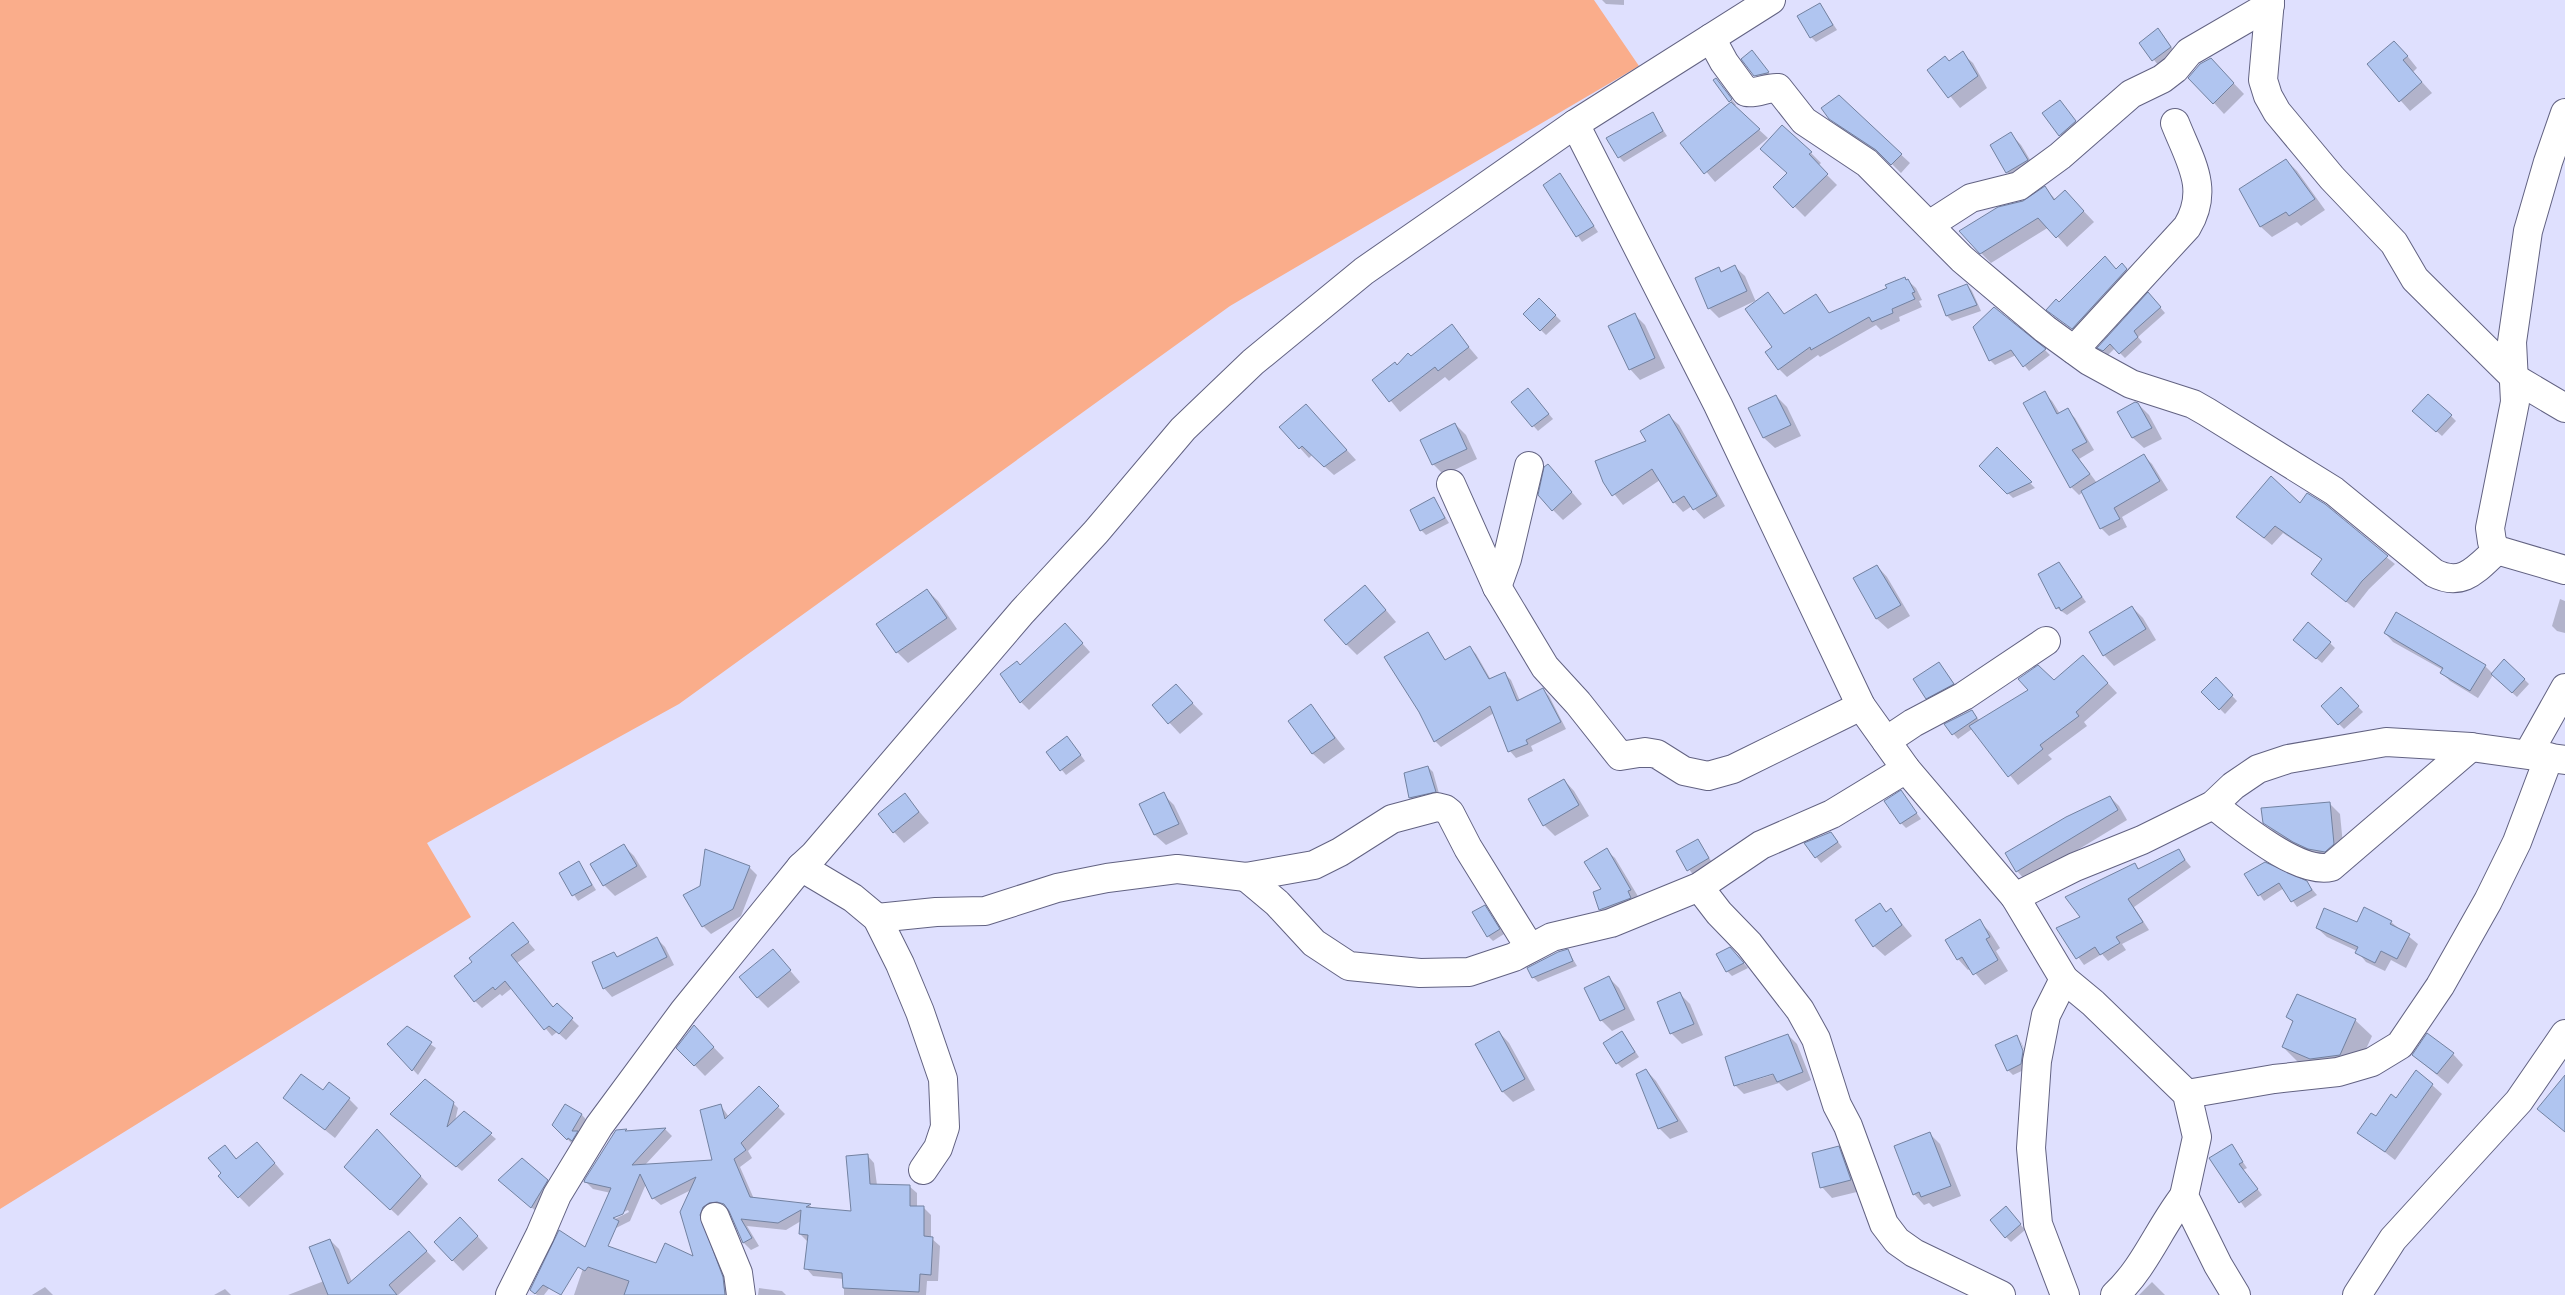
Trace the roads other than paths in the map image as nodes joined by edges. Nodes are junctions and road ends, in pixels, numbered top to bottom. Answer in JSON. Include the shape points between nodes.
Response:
{"nodes":[{"id":1,"x":1771,"y":0,"type":"edge"},
{"id":2,"x":2270,"y":3,"type":"edge"},
{"id":3,"x":1711,"y":38,"type":"junction"},
{"id":4,"x":2565,"y":114,"type":"edge"},
{"id":5,"x":1575,"y":124,"type":"junction"},
{"id":6,"x":2175,"y":124,"type":"dead end"},
{"id":7,"x":1929,"y":225,"type":"junction"},
{"id":8,"x":2074,"y":350,"type":"junction"},
{"id":9,"x":2516,"y":378,"type":"junction"},
{"id":10,"x":2565,"y":408,"type":"edge"},
{"id":11,"x":1530,"y":466,"type":"dead end"},
{"id":12,"x":1452,"y":484,"type":"dead end"},
{"id":13,"x":2497,"y":550,"type":"junction"},
{"id":14,"x":2565,"y":570,"type":"edge"},
{"id":15,"x":1497,"y":587,"type":"junction"},
{"id":16,"x":2046,"y":641,"type":"dead end"},
{"id":17,"x":2565,"y":688,"type":"edge"},
{"id":18,"x":1861,"y":706,"type":"junction"},
{"id":19,"x":1886,"y":741,"type":"junction"},
{"id":20,"x":2471,"y":747,"type":"junction"},
{"id":21,"x":2547,"y":757,"type":"edge"},
{"id":22,"x":1906,"y":769,"type":"junction"},
{"id":23,"x":2213,"y":804,"type":"junction"},
{"id":24,"x":801,"y":867,"type":"junction"},
{"id":25,"x":1246,"y":877,"type":"junction"},
{"id":26,"x":1698,"y":887,"type":"junction"},
{"id":27,"x":2015,"y":897,"type":"junction"},
{"id":28,"x":877,"y":918,"type":"junction"},
{"id":29,"x":1530,"y":948,"type":"junction"},
{"id":30,"x":2064,"y":979,"type":"junction"},
{"id":31,"x":2565,"y":1034,"type":"edge"},
{"id":32,"x":2187,"y":1094,"type":"junction"},
{"id":33,"x":924,"y":1170,"type":"dead end"},
{"id":34,"x":2184,"y":1196,"type":"junction"},
{"id":35,"x":715,"y":1217,"type":"dead end"},
{"id":36,"x":510,"y":1295,"type":"edge"},
{"id":37,"x":741,"y":1295,"type":"edge"},
{"id":38,"x":2000,"y":1295,"type":"edge"},
{"id":39,"x":2065,"y":1295,"type":"edge"},
{"id":40,"x":2115,"y":1295,"type":"edge"},
{"id":41,"x":2236,"y":1295,"type":"edge"},
{"id":42,"x":2357,"y":1295,"type":"edge"}],
"edges":[{"from":1,"to":3,"type":"street"},
{"from":2,"to":7,"type":"street","via":[[2189,52],[2162,79],[2130,94],[2060,156],[2019,186],[1971,198]]},
{"from":2,"to":9,"type":"street","via":[[2263,80],[2277,112],[2332,178],[2394,243],[2415,279]]},
{"from":3,"to":5,"type":"street"},
{"from":3,"to":7,"type":"street","via":[[1746,92],[1778,88],[1804,121],[1867,163]]},
{"from":4,"to":9,"type":"street","via":[[2528,231],[2512,342]]},
{"from":5,"to":18,"type":"street","via":[[1718,405]]},
{"from":5,"to":24,"type":"street","via":[[1364,271],[1253,362],[1190,422],[1022,612],[821,848]]},
{"from":6,"to":8,"type":"street","via":[[2199,187],[2196,213],[2187,227]]},
{"from":7,"to":8,"type":"street","via":[[1962,259],[2045,330]]},
{"from":8,"to":13,"type":"street","via":[[2131,384],[2193,404],[2207,412],[2334,491],[2445,579],[2466,576]]},
{"from":9,"to":10,"type":"street"},
{"from":9,"to":13,"type":"street","via":[[2512,426],[2490,528]]},
{"from":11,"to":15,"type":"street"},
{"from":12,"to":15,"type":"street"},
{"from":13,"to":14,"type":"street"},
{"from":15,"to":18,"type":"street","via":[[1545,667],[1620,756],[1645,752],[1657,754],[1684,771],[1708,776],[1733,769]]},
{"from":16,"to":19,"type":"street","via":[[1964,696]]},
{"from":17,"to":21,"type":"street"},
{"from":18,"to":19,"type":"street"},
{"from":19,"to":22,"type":"street"},
{"from":20,"to":21,"type":"street"},
{"from":20,"to":23,"type":"street","via":[[2386,742],[2288,759],[2258,769]]},
{"from":20,"to":23,"type":"street","via":[[2331,867],[2324,869],[2284,855]]},
{"from":21,"to":32,"type":"street","via":[[2517,842],[2488,901],[2440,986],[2400,1045],[2372,1062],[2338,1072]]},
{"from":22,"to":26,"type":"street","via":[[1832,814],[1761,845]]},
{"from":22,"to":27,"type":"street"},
{"from":23,"to":27,"type":"street"},
{"from":24,"to":28,"type":"street","via":[[853,898]]},
{"from":24,"to":36,"type":"street","via":[[684,1011],[598,1126],[557,1195]]},
{"from":25,"to":28,"type":"street","via":[[1177,869],[1057,888],[985,911]]},
{"from":25,"to":29,"type":"street","via":[[1277,903],[1314,943],[1348,966],[1420,973],[1469,972]]},
{"from":25,"to":29,"type":"street","via":[[1314,865],[1392,819],[1437,807],[1446,809]]},
{"from":26,"to":29,"type":"street","via":[[1611,923],[1552,937]]},
{"from":26,"to":38,"type":"street","via":[[1800,1010],[1816,1039],[1837,1105],[1848,1126],[1884,1224],[1897,1241],[1914,1253]]},
{"from":27,"to":30,"type":"street"},
{"from":28,"to":33,"type":"street","via":[[920,1012],[944,1080],[945,1127],[938,1148]]},
{"from":30,"to":32,"type":"street"},
{"from":30,"to":39,"type":"street","via":[[2046,1015],[2037,1061],[2031,1148],[2038,1224]]},
{"from":31,"to":42,"type":"street","via":[[2519,1101],[2393,1239]]},
{"from":32,"to":34,"type":"street","via":[[2197,1137]]},
{"from":34,"to":40,"type":"street","via":[[2168,1216],[2134,1277]]},
{"from":34,"to":41,"type":"street"},
{"from":35,"to":37,"type":"street","via":[[738,1273]]}]}
